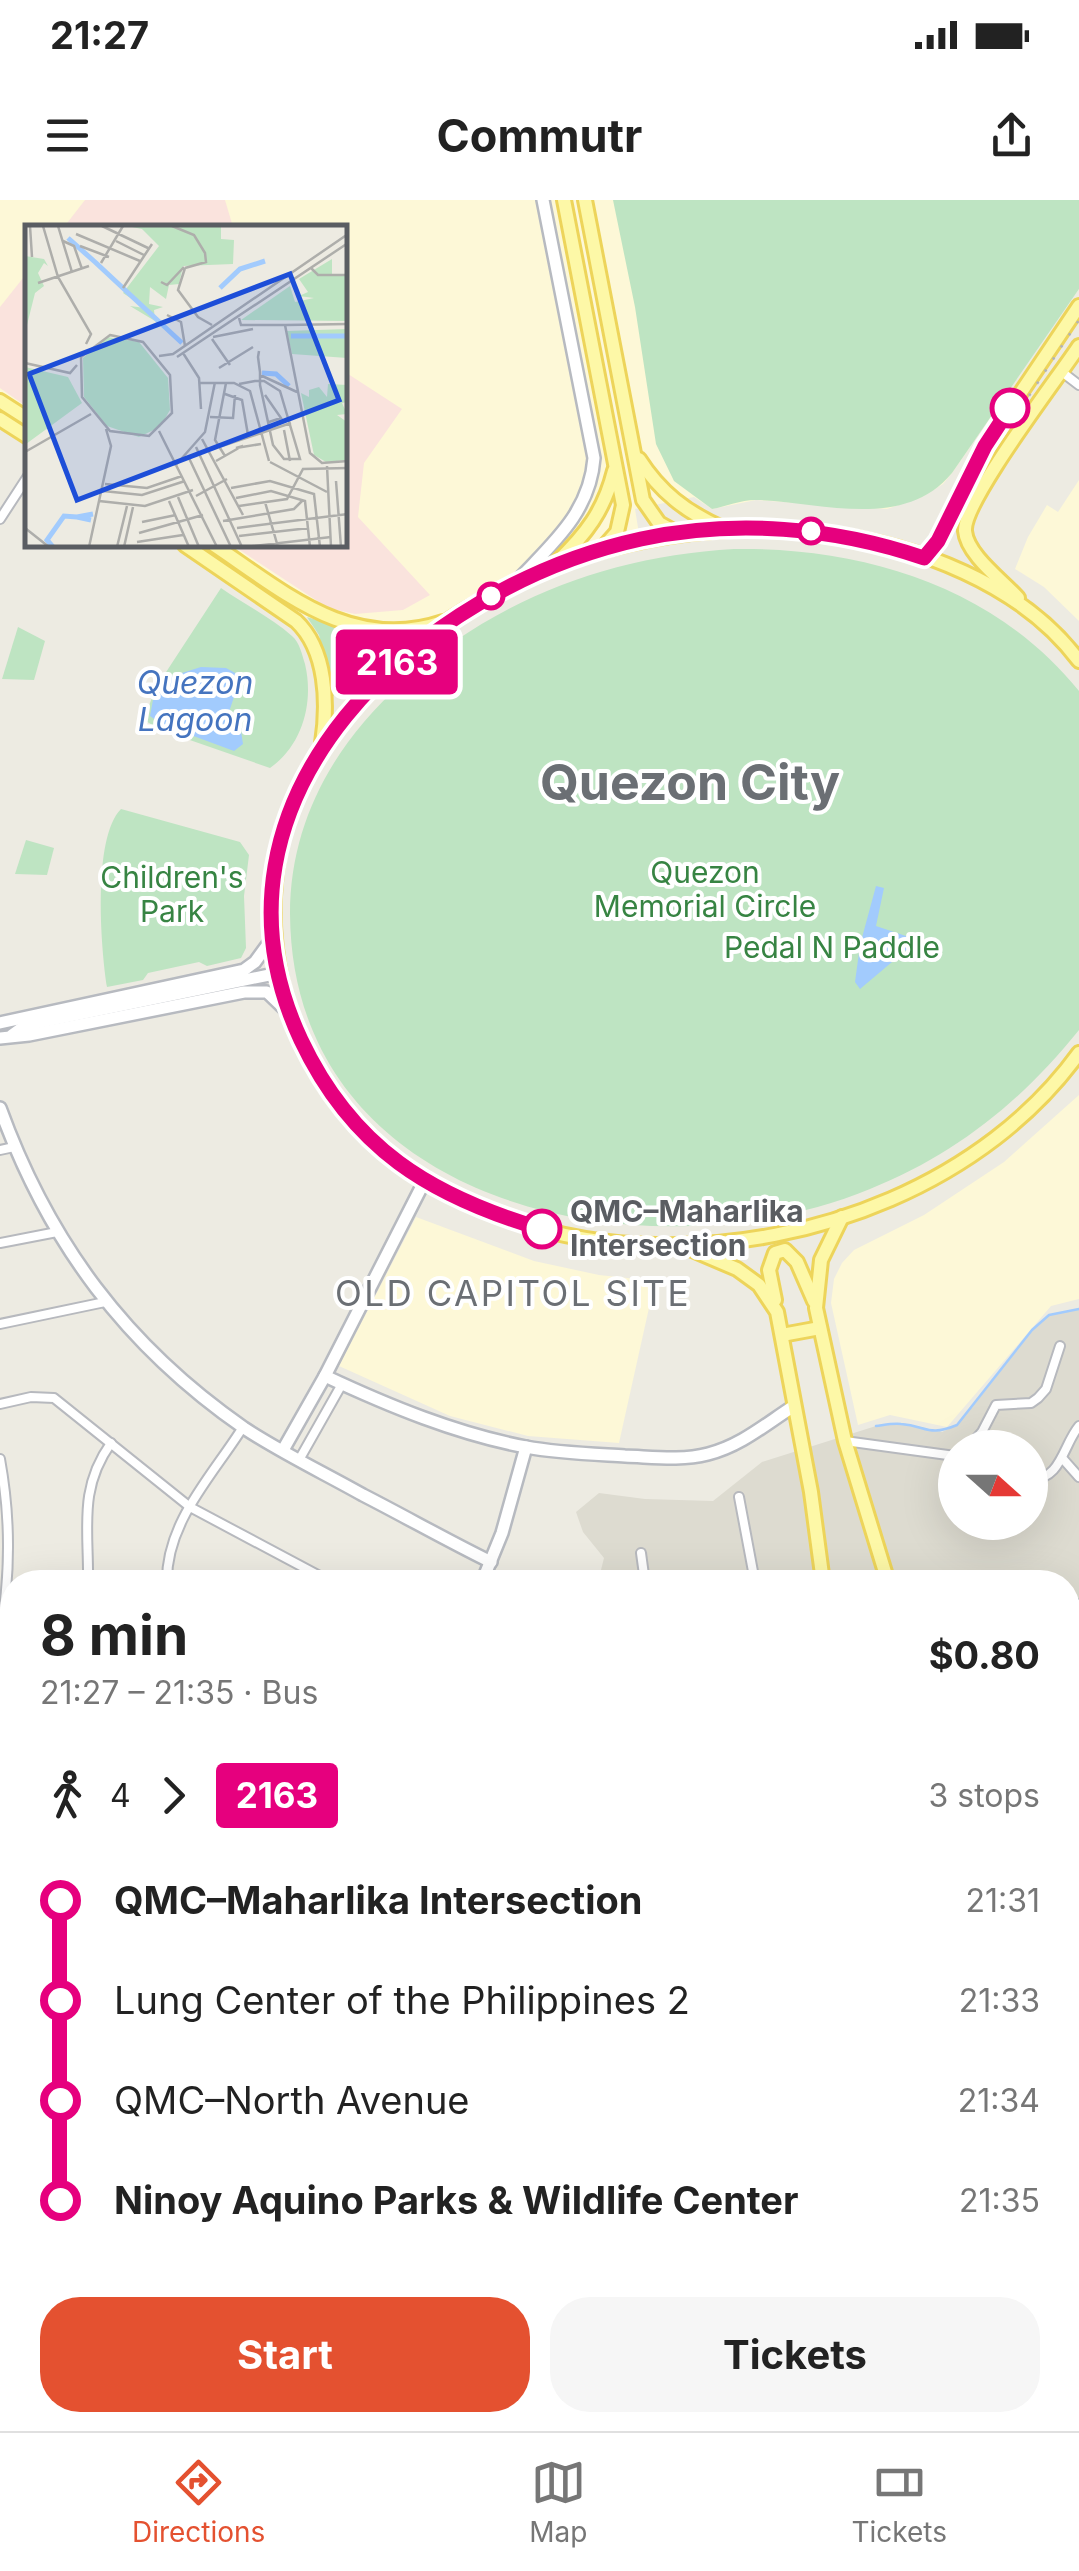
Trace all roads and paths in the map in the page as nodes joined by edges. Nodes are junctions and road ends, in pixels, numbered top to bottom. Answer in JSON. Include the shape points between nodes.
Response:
{"nodes":[{"id":1,"x":543,"y":200,"type":"edge"},
{"id":2,"x":564,"y":200,"type":"edge"},
{"id":3,"x":585,"y":200,"type":"edge"},
{"id":4,"x":1079,"y":306,"type":"edge"},
{"id":5,"x":1079,"y":346,"type":"edge"},
{"id":6,"x":1062,"y":372,"type":"junction"},
{"id":7,"x":1079,"y":384,"type":"edge"},
{"id":8,"x":0,"y":401,"type":"edge"},
{"id":9,"x":25,"y":417,"type":"edge"},
{"id":10,"x":0,"y":419,"type":"edge"},
{"id":11,"x":25,"y":436,"type":"edge"},
{"id":12,"x":985,"y":446,"type":"junction"},
{"id":13,"x":614,"y":448,"type":"junction"},
{"id":14,"x":635,"y":453,"type":"junction"},
{"id":15,"x":1002,"y":458,"type":"junction"},
{"id":16,"x":25,"y":481,"type":"edge"},
{"id":17,"x":643,"y":500,"type":"junction"},
{"id":18,"x":623,"y":505,"type":"junction"},
{"id":19,"x":0,"y":519,"type":"edge"},
{"id":20,"x":724,"y":528,"type":"junction"},
{"id":21,"x":678,"y":533,"type":"junction"},
{"id":22,"x":189,"y":548,"type":"edge"},
{"id":23,"x":218,"y":548,"type":"edge"},
{"id":24,"x":602,"y":549,"type":"junction"},
{"id":25,"x":924,"y":558,"type":"junction"},
{"id":26,"x":555,"y":565,"type":"junction"},
{"id":27,"x":516,"y":582,"type":"junction"},
{"id":28,"x":1029,"y":611,"type":"junction"},
{"id":29,"x":450,"y":620,"type":"junction"},
{"id":30,"x":1079,"y":661,"type":"edge"},
{"id":31,"x":322,"y":746,"type":"junction"},
{"id":32,"x":274,"y":936,"type":"junction"},
{"id":33,"x":278,"y":973,"type":"junction"},
{"id":34,"x":245,"y":975,"type":"junction"},
{"id":35,"x":292,"y":1016,"type":"junction"},
{"id":36,"x":5,"y":1022,"type":"edge"},
{"id":37,"x":26,"y":1024,"type":"junction"},
{"id":38,"x":6,"y":1037,"type":"edge"},
{"id":39,"x":1079,"y":1054,"type":"edge"},
{"id":40,"x":0,"y":1108,"type":"edge"},
{"id":41,"x":7,"y":1148,"type":"edge"},
{"id":42,"x":425,"y":1180,"type":"junction"},
{"id":43,"x":842,"y":1217,"type":"junction"},
{"id":44,"x":56,"y":1232,"type":"junction"},
{"id":45,"x":0,"y":1242,"type":"edge"},
{"id":46,"x":683,"y":1246,"type":"junction"},
{"id":47,"x":105,"y":1302,"type":"junction"},
{"id":48,"x":816,"y":1308,"type":"junction"},
{"id":49,"x":777,"y":1312,"type":"junction"},
{"id":50,"x":0,"y":1324,"type":"edge"},
{"id":51,"x":820,"y":1328,"type":"junction"},
{"id":52,"x":782,"y":1335,"type":"junction"},
{"id":53,"x":1060,"y":1346,"type":"dead end"},
{"id":54,"x":325,"y":1376,"type":"junction"},
{"id":55,"x":342,"y":1384,"type":"junction"},
{"id":56,"x":0,"y":1404,"type":"edge"},
{"id":57,"x":794,"y":1406,"type":"junction"},
{"id":58,"x":1079,"y":1426,"type":"edge"},
{"id":59,"x":243,"y":1427,"type":"junction"},
{"id":60,"x":983,"y":1430,"type":"edge"},
{"id":61,"x":845,"y":1441,"type":"junction"},
{"id":62,"x":111,"y":1444,"type":"junction"},
{"id":63,"x":526,"y":1447,"type":"junction"},
{"id":64,"x":282,"y":1450,"type":"junction"},
{"id":65,"x":938,"y":1453,"type":"edge"},
{"id":66,"x":1063,"y":1459,"type":"junction"},
{"id":67,"x":0,"y":1460,"type":"edge"},
{"id":68,"x":299,"y":1460,"type":"junction"},
{"id":69,"x":1048,"y":1474,"type":"edge"},
{"id":70,"x":1079,"y":1477,"type":"edge"},
{"id":71,"x":739,"y":1498,"type":"dead end"},
{"id":72,"x":190,"y":1506,"type":"junction"},
{"id":73,"x":641,"y":1553,"type":"dead end"},
{"id":74,"x":491,"y":1562,"type":"junction"},
{"id":75,"x":9,"y":1570,"type":"edge"},
{"id":76,"x":88,"y":1570,"type":"edge"},
{"id":77,"x":169,"y":1570,"type":"edge"},
{"id":78,"x":310,"y":1570,"type":"edge"},
{"id":79,"x":487,"y":1570,"type":"edge"},
{"id":80,"x":643,"y":1570,"type":"edge"},
{"id":81,"x":753,"y":1570,"type":"edge"},
{"id":82,"x":821,"y":1570,"type":"edge"},
{"id":83,"x":884,"y":1570,"type":"edge"}],
"edges":[{"from":1,"to":27,"type":"street","via":[[591,438],[592,474],[574,518]]},
{"from":2,"to":13,"type":"main road"},
{"from":3,"to":14,"type":"main road"},
{"from":4,"to":12,"type":"main road"},
{"from":5,"to":6,"type":"main road"},
{"from":6,"to":7,"type":"street"},
{"from":6,"to":15,"type":"main road"},
{"from":8,"to":9,"type":"main road"},
{"from":10,"to":11,"type":"main road"},
{"from":12,"to":15,"type":"main road","via":[[988,460]]},
{"from":12,"to":25,"type":"main road"},
{"from":13,"to":18,"type":"main road"},
{"from":13,"to":26,"type":"main road","via":[[601,512]]},
{"from":14,"to":17,"type":"main road"},
{"from":14,"to":20,"type":"main road","via":[[667,495]]},
{"from":15,"to":28,"type":"main road","via":[[965,530],[984,565]]},
{"from":16,"to":19,"type":"street"},
{"from":17,"to":18,"type":"main road","via":[[634,508]]},
{"from":17,"to":21,"type":"main road","via":[[659,523]]},
{"from":18,"to":24,"type":"main road","via":[[617,532]]},
{"from":20,"to":21,"type":"main road"},
{"from":20,"to":25,"type":"main road","via":[[832,534]]},
{"from":21,"to":24,"type":"main road"},
{"from":22,"to":31,"type":"main road","via":[[306,631],[323,683]]},
{"from":23,"to":29,"type":"main road","via":[[338,622],[395,628]]},
{"from":24,"to":26,"type":"main road"},
{"from":25,"to":28,"type":"main road"},
{"from":26,"to":27,"type":"main road"},
{"from":27,"to":29,"type":"main road"},
{"from":28,"to":30,"type":"main road"},
{"from":29,"to":31,"type":"main road","via":[[381,676]]},
{"from":31,"to":32,"type":"main road","via":[[282,841]]},
{"from":32,"to":33,"type":"main road"},
{"from":32,"to":34,"type":"street"},
{"from":33,"to":34,"type":"street"},
{"from":33,"to":35,"type":"main road"},
{"from":34,"to":36,"type":"street"},
{"from":34,"to":37,"type":"street"},
{"from":35,"to":38,"type":"street","via":[[267,992],[251,991]]},
{"from":35,"to":42,"type":"main road","via":[[347,1116]]},
{"from":36,"to":37,"type":"street"},
{"from":37,"to":38,"type":"street"},
{"from":39,"to":43,"type":"main road","via":[[1034,1106],[985,1147]]},
{"from":40,"to":41,"type":"street"},
{"from":41,"to":44,"type":"street"},
{"from":42,"to":46,"type":"main road","via":[[542,1229]]},
{"from":42,"to":54,"type":"street"},
{"from":43,"to":46,"type":"main road","via":[[756,1241]]},
{"from":43,"to":48,"type":"main road","via":[[821,1260]]},
{"from":44,"to":45,"type":"street"},
{"from":44,"to":47,"type":"street"},
{"from":46,"to":49,"type":"main road","via":[[737,1269],[759,1285]]},
{"from":47,"to":50,"type":"street"},
{"from":47,"to":59,"type":"street","via":[[162,1362]]},
{"from":48,"to":49,"type":"main road","via":[[798,1262],[781,1250],[769,1264]]},
{"from":48,"to":51,"type":"main road"},
{"from":49,"to":52,"type":"main road"},
{"from":51,"to":52,"type":"main road"},
{"from":51,"to":61,"type":"main road"},
{"from":52,"to":57,"type":"main road"},
{"from":53,"to":60,"type":"street","via":[[1046,1389],[1031,1403],[996,1405]]},
{"from":54,"to":55,"type":"street"},
{"from":54,"to":64,"type":"street"},
{"from":55,"to":63,"type":"street","via":[[436,1422]]},
{"from":55,"to":68,"type":"street"},
{"from":56,"to":62,"type":"street","via":[[54,1398]]},
{"from":57,"to":63,"type":"street","via":[[732,1446],[692,1457]]},
{"from":57,"to":82,"type":"main road"},
{"from":58,"to":66,"type":"street"},
{"from":59,"to":64,"type":"street"},
{"from":59,"to":72,"type":"street"},
{"from":61,"to":65,"type":"street"},
{"from":61,"to":83,"type":"main road"},
{"from":62,"to":72,"type":"street"},
{"from":62,"to":76,"type":"street","via":[[87,1497]]},
{"from":63,"to":74,"type":"street"},
{"from":64,"to":68,"type":"street"},
{"from":66,"to":69,"type":"street"},
{"from":66,"to":70,"type":"street"},
{"from":67,"to":75,"type":"street"},
{"from":68,"to":74,"type":"street"},
{"from":71,"to":81,"type":"street"},
{"from":72,"to":77,"type":"street"},
{"from":72,"to":78,"type":"street"},
{"from":73,"to":80,"type":"street"},
{"from":74,"to":79,"type":"street"}]}
